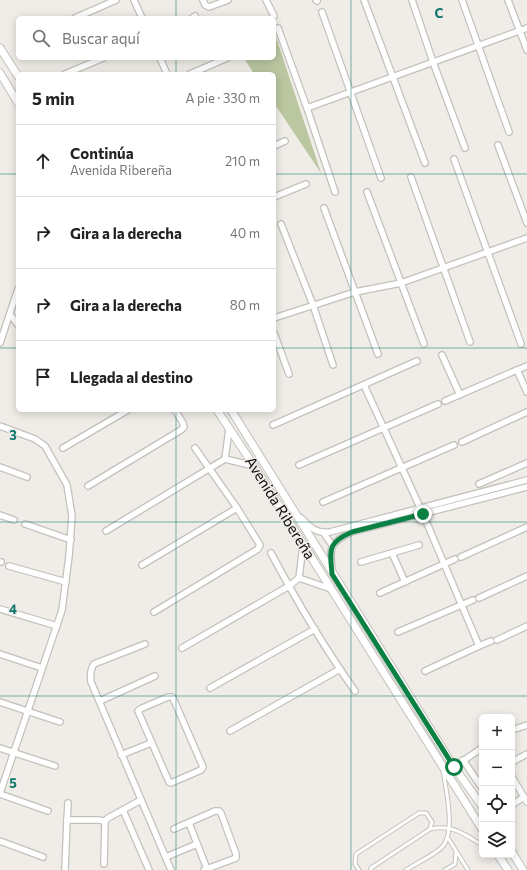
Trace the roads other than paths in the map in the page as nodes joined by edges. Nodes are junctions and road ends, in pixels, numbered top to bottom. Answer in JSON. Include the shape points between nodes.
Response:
{"nodes":[{"id":1,"x":116,"y":0,"type":"edge"},
{"id":2,"x":134,"y":0,"type":"edge"},
{"id":3,"x":203,"y":0,"type":"edge"},
{"id":4,"x":228,"y":0,"type":"edge"},
{"id":5,"x":266,"y":0,"type":"edge"},
{"id":6,"x":364,"y":0,"type":"edge"},
{"id":7,"x":412,"y":0,"type":"edge"},
{"id":8,"x":462,"y":0,"type":"edge"},
{"id":9,"x":508,"y":0,"type":"edge"},
{"id":10,"x":322,"y":12,"type":"dead end"},
{"id":11,"x":80,"y":16,"type":"edge"},
{"id":12,"x":141,"y":16,"type":"edge"},
{"id":13,"x":274,"y":16,"type":"dead end"},
{"id":14,"x":278,"y":28,"type":"dead end"},
{"id":15,"x":527,"y":28,"type":"edge"},
{"id":16,"x":520,"y":31,"type":"junction"},
{"id":17,"x":477,"y":46,"type":"junction"},
{"id":18,"x":0,"y":48,"type":"edge"},
{"id":19,"x":527,"y":50,"type":"edge"},
{"id":20,"x":98,"y":60,"type":"edge"},
{"id":21,"x":161,"y":60,"type":"edge"},
{"id":22,"x":222,"y":60,"type":"edge"},
{"id":23,"x":433,"y":62,"type":"junction"},
{"id":24,"x":70,"y":72,"type":"edge"},
{"id":25,"x":165,"y":72,"type":"edge"},
{"id":26,"x":195,"y":72,"type":"edge"},
{"id":27,"x":0,"y":73,"type":"edge"},
{"id":28,"x":16,"y":73,"type":"edge"},
{"id":29,"x":393,"y":76,"type":"junction"},
{"id":30,"x":350,"y":92,"type":"junction"},
{"id":31,"x":16,"y":100,"type":"edge"},
{"id":32,"x":307,"y":108,"type":"junction"},
{"id":33,"x":509,"y":132,"type":"dead end"},
{"id":34,"x":285,"y":141,"type":"dead end"},
{"id":35,"x":276,"y":145,"type":"edge"},
{"id":36,"x":498,"y":145,"type":"dead end"},
{"id":37,"x":465,"y":148,"type":"dead end"},
{"id":38,"x":454,"y":159,"type":"dead end"},
{"id":39,"x":425,"y":163,"type":"dead end"},
{"id":40,"x":411,"y":177,"type":"dead end"},
{"id":41,"x":381,"y":178,"type":"dead end"},
{"id":42,"x":306,"y":184,"type":"dead end"},
{"id":43,"x":335,"y":192,"type":"dead end"},
{"id":44,"x":367,"y":192,"type":"dead end"},
{"id":45,"x":276,"y":196,"type":"edge"},
{"id":46,"x":324,"y":208,"type":"dead end"},
{"id":47,"x":527,"y":223,"type":"edge"},
{"id":48,"x":281,"y":224,"type":"dead end"},
{"id":49,"x":527,"y":238,"type":"edge"},
{"id":50,"x":488,"y":252,"type":"junction"},
{"id":51,"x":445,"y":268,"type":"junction"},
{"id":52,"x":401,"y":283,"type":"junction"},
{"id":53,"x":355,"y":292,"type":"junction"},
{"id":54,"x":16,"y":295,"type":"edge"},
{"id":55,"x":312,"y":305,"type":"junction"},
{"id":56,"x":10,"y":314,"type":"junction"},
{"id":57,"x":276,"y":317,"type":"edge"},
{"id":58,"x":16,"y":322,"type":"edge"},
{"id":59,"x":276,"y":338,"type":"edge"},
{"id":60,"x":470,"y":342,"type":"dead end"},
{"id":61,"x":0,"y":343,"type":"edge"},
{"id":62,"x":424,"y":344,"type":"dead end"},
{"id":63,"x":521,"y":344,"type":"dead end"},
{"id":64,"x":378,"y":354,"type":"dead end"},
{"id":65,"x":442,"y":355,"type":"dead end"},
{"id":66,"x":417,"y":361,"type":"dead end"},
{"id":67,"x":333,"y":365,"type":"dead end"},
{"id":68,"x":527,"y":366,"type":"edge"},
{"id":69,"x":517,"y":370,"type":"junction"},
{"id":70,"x":289,"y":374,"type":"dead end"},
{"id":71,"x":364,"y":385,"type":"junction"},
{"id":72,"x":527,"y":392,"type":"edge"},
{"id":73,"x":460,"y":395,"type":"junction"},
{"id":74,"x":445,"y":401,"type":"dead end"},
{"id":75,"x":438,"y":404,"type":"dead end"},
{"id":76,"x":125,"y":412,"type":"edge"},
{"id":77,"x":175,"y":412,"type":"edge"},
{"id":78,"x":218,"y":412,"type":"edge"},
{"id":79,"x":232,"y":412,"type":"edge"},
{"id":80,"x":527,"y":412,"type":"edge"},
{"id":81,"x":273,"y":425,"type":"dead end"},
{"id":82,"x":0,"y":426,"type":"edge"},
{"id":83,"x":384,"y":427,"type":"junction"},
{"id":84,"x":230,"y":429,"type":"junction"},
{"id":85,"x":462,"y":442,"type":"dead end"},
{"id":86,"x":454,"y":445,"type":"dead end"},
{"id":87,"x":63,"y":448,"type":"dead end"},
{"id":88,"x":195,"y":448,"type":"dead end"},
{"id":89,"x":225,"y":459,"type":"junction"},
{"id":90,"x":527,"y":463,"type":"edge"},
{"id":91,"x":299,"y":465,"type":"dead end"},
{"id":92,"x":254,"y":466,"type":"junction"},
{"id":93,"x":0,"y":467,"type":"edge"},
{"id":94,"x":208,"y":468,"type":"junction"},
{"id":95,"x":402,"y":468,"type":"junction"},
{"id":96,"x":26,"y":477,"type":"dead end"},
{"id":97,"x":527,"y":480,"type":"edge"},
{"id":98,"x":479,"y":484,"type":"dead end"},
{"id":99,"x":88,"y":486,"type":"dead end"},
{"id":100,"x":527,"y":487,"type":"edge"},
{"id":101,"x":323,"y":502,"type":"dead end"},
{"id":102,"x":237,"y":508,"type":"junction"},
{"id":103,"x":420,"y":508,"type":"junction"},
{"id":104,"x":294,"y":511,"type":"junction"},
{"id":105,"x":423,"y":514,"type":"junction"},
{"id":106,"x":0,"y":515,"type":"edge"},
{"id":107,"x":14,"y":520,"type":"dead end"},
{"id":108,"x":25,"y":524,"type":"dead end"},
{"id":109,"x":527,"y":527,"type":"edge"},
{"id":110,"x":106,"y":531,"type":"dead end"},
{"id":111,"x":323,"y":532,"type":"junction"},
{"id":112,"x":71,"y":540,"type":"junction"},
{"id":113,"x":303,"y":545,"type":"junction"},
{"id":114,"x":332,"y":545,"type":"junction"},
{"id":115,"x":419,"y":545,"type":"dead end"},
{"id":116,"x":271,"y":553,"type":"dead end"},
{"id":117,"x":392,"y":553,"type":"junction"},
{"id":118,"x":362,"y":562,"type":"dead end"},
{"id":119,"x":444,"y":564,"type":"junction"},
{"id":120,"x":142,"y":565,"type":"dead end"},
{"id":121,"x":9,"y":566,"type":"dead end"},
{"id":122,"x":332,"y":574,"type":"junction"},
{"id":123,"x":527,"y":576,"type":"edge"},
{"id":124,"x":299,"y":578,"type":"junction"},
{"id":125,"x":66,"y":582,"type":"junction"},
{"id":126,"x":405,"y":582,"type":"junction"},
{"id":127,"x":289,"y":586,"type":"junction"},
{"id":128,"x":331,"y":589,"type":"junction"},
{"id":129,"x":380,"y":593,"type":"dead end"},
{"id":130,"x":462,"y":605,"type":"junction"},
{"id":131,"x":0,"y":609,"type":"edge"},
{"id":132,"x":154,"y":612,"type":"dead end"},
{"id":133,"x":57,"y":626,"type":"junction"},
{"id":134,"x":527,"y":626,"type":"edge"},
{"id":135,"x":315,"y":629,"type":"junction"},
{"id":136,"x":398,"y":632,"type":"dead end"},
{"id":137,"x":145,"y":644,"type":"dead end"},
{"id":138,"x":479,"y":646,"type":"junction"},
{"id":139,"x":182,"y":648,"type":"dead end"},
{"id":140,"x":0,"y":654,"type":"edge"},
{"id":141,"x":42,"y":668,"type":"junction"},
{"id":142,"x":340,"y":669,"type":"junction"},
{"id":143,"x":425,"y":671,"type":"dead end"},
{"id":144,"x":155,"y":676,"type":"dead end"},
{"id":145,"x":210,"y":688,"type":"dead end"},
{"id":146,"x":355,"y":691,"type":"dead end"},
{"id":147,"x":100,"y":701,"type":"junction"},
{"id":148,"x":0,"y":702,"type":"edge"},
{"id":149,"x":27,"y":711,"type":"junction"},
{"id":150,"x":60,"y":722,"type":"dead end"},
{"id":151,"x":527,"y":725,"type":"edge"},
{"id":152,"x":515,"y":729,"type":"edge"},
{"id":153,"x":230,"y":731,"type":"dead end"},
{"id":154,"x":151,"y":743,"type":"junction"},
{"id":155,"x":0,"y":748,"type":"edge"},
{"id":156,"x":479,"y":750,"type":"edge"},
{"id":157,"x":13,"y":752,"type":"junction"},
{"id":158,"x":527,"y":754,"type":"edge"},
{"id":159,"x":121,"y":755,"type":"junction"},
{"id":160,"x":463,"y":760,"type":"junction"},
{"id":161,"x":515,"y":760,"type":"edge"},
{"id":162,"x":55,"y":766,"type":"dead end"},
{"id":163,"x":454,"y":767,"type":"junction"},
{"id":164,"x":443,"y":768,"type":"junction"},
{"id":165,"x":515,"y":782,"type":"edge"},
{"id":166,"x":481,"y":786,"type":"edge"},
{"id":167,"x":0,"y":794,"type":"edge"},
{"id":168,"x":141,"y":800,"type":"junction"},
{"id":169,"x":525,"y":800,"type":"edge"},
{"id":170,"x":479,"y":802,"type":"edge"},
{"id":171,"x":68,"y":803,"type":"dead end"},
{"id":172,"x":515,"y":804,"type":"edge"},
{"id":173,"x":123,"y":810,"type":"junction"},
{"id":174,"x":48,"y":811,"type":"dead end"},
{"id":175,"x":67,"y":820,"type":"junction"},
{"id":176,"x":105,"y":821,"type":"junction"},
{"id":177,"x":189,"y":823,"type":"junction"},
{"id":178,"x":479,"y":824,"type":"edge"},
{"id":179,"x":449,"y":827,"type":"junction"},
{"id":180,"x":174,"y":829,"type":"dead end"},
{"id":181,"x":430,"y":829,"type":"junction"},
{"id":182,"x":448,"y":838,"type":"junction"},
{"id":183,"x":0,"y":841,"type":"edge"},
{"id":184,"x":479,"y":843,"type":"edge"},
{"id":185,"x":198,"y":844,"type":"junction"},
{"id":186,"x":456,"y":852,"type":"junction"},
{"id":187,"x":43,"y":857,"type":"dead end"},
{"id":188,"x":166,"y":857,"type":"junction"},
{"id":189,"x":515,"y":857,"type":"edge"},
{"id":190,"x":500,"y":858,"type":"edge"},
{"id":191,"x":104,"y":864,"type":"dead end"},
{"id":192,"x":205,"y":869,"type":"edge"},
{"id":193,"x":65,"y":870,"type":"edge"},
{"id":194,"x":149,"y":870,"type":"edge"},
{"id":195,"x":169,"y":870,"type":"edge"},
{"id":196,"x":359,"y":870,"type":"edge"},
{"id":197,"x":371,"y":870,"type":"edge"},
{"id":198,"x":406,"y":870,"type":"edge"},
{"id":199,"x":445,"y":870,"type":"edge"},
{"id":200,"x":468,"y":870,"type":"edge"},
{"id":201,"x":508,"y":870,"type":"edge"},
{"id":202,"x":523,"y":870,"type":"edge"}],
"edges":[{"from":1,"to":11,"type":"street"},
{"from":2,"to":12,"type":"street"},
{"from":3,"to":4,"type":"street","via":[[209,7]]},
{"from":5,"to":13,"type":"street"},
{"from":6,"to":29,"type":"street"},
{"from":7,"to":23,"type":"street"},
{"from":8,"to":17,"type":"street"},
{"from":9,"to":16,"type":"street"},
{"from":10,"to":30,"type":"street"},
{"from":14,"to":32,"type":"street"},
{"from":15,"to":16,"type":"street"},
{"from":16,"to":17,"type":"street"},
{"from":16,"to":19,"type":"street"},
{"from":17,"to":23,"type":"street"},
{"from":17,"to":33,"type":"street"},
{"from":18,"to":28,"type":"street"},
{"from":20,"to":24,"type":"street"},
{"from":21,"to":25,"type":"street"},
{"from":22,"to":26,"type":"street"},
{"from":23,"to":29,"type":"street"},
{"from":23,"to":37,"type":"street"},
{"from":27,"to":31,"type":"street"},
{"from":29,"to":30,"type":"street"},
{"from":29,"to":39,"type":"street"},
{"from":30,"to":32,"type":"street"},
{"from":30,"to":41,"type":"street"},
{"from":32,"to":43,"type":"street"},
{"from":34,"to":35,"type":"street"},
{"from":36,"to":47,"type":"street"},
{"from":38,"to":50,"type":"street"},
{"from":40,"to":51,"type":"street"},
{"from":42,"to":45,"type":"street"},
{"from":44,"to":52,"type":"street"},
{"from":46,"to":53,"type":"street"},
{"from":48,"to":55,"type":"street"},
{"from":49,"to":50,"type":"street"},
{"from":50,"to":51,"type":"street"},
{"from":50,"to":63,"type":"street"},
{"from":51,"to":52,"type":"street"},
{"from":51,"to":60,"type":"street"},
{"from":52,"to":53,"type":"street"},
{"from":52,"to":62,"type":"street"},
{"from":53,"to":55,"type":"street"},
{"from":53,"to":64,"type":"street"},
{"from":54,"to":56,"type":"street"},
{"from":55,"to":57,"type":"street"},
{"from":55,"to":67,"type":"street"},
{"from":56,"to":58,"type":"street"},
{"from":56,"to":61,"type":"street"},
{"from":59,"to":70,"type":"street"},
{"from":65,"to":73,"type":"street"},
{"from":66,"to":71,"type":"street"},
{"from":68,"to":69,"type":"street"},
{"from":69,"to":72,"type":"street"},
{"from":69,"to":73,"type":"street"},
{"from":71,"to":81,"type":"street"},
{"from":71,"to":83,"type":"street"},
{"from":73,"to":74,"type":"street"},
{"from":75,"to":83,"type":"street"},
{"from":76,"to":87,"type":"street"},
{"from":77,"to":99,"type":"street","via":[[183,423],[184,427],[181,430]]},
{"from":78,"to":84,"type":"street","name":"Avenida Ribereña"},
{"from":79,"to":104,"type":"street","name":"Avenida Ribereña"},
{"from":80,"to":85,"type":"street"},
{"from":82,"to":112,"type":"street","via":[[35,439],[45,446],[67,485],[72,516]]},
{"from":83,"to":91,"type":"street"},
{"from":83,"to":95,"type":"street"},
{"from":84,"to":89,"type":"street"},
{"from":84,"to":92,"type":"street","name":"Avenida Ribereña"},
{"from":86,"to":95,"type":"street"},
{"from":88,"to":94,"type":"street"},
{"from":89,"to":92,"type":"street"},
{"from":89,"to":94,"type":"street"},
{"from":90,"to":98,"type":"street"},
{"from":92,"to":113,"type":"street","name":"Avenida Ribereña"},
{"from":93,"to":96,"type":"street"},
{"from":94,"to":102,"type":"street"},
{"from":94,"to":110,"type":"street"},
{"from":95,"to":101,"type":"street"},
{"from":95,"to":103,"type":"street"},
{"from":97,"to":103,"type":"street"},
{"from":100,"to":105,"type":"street"},
{"from":102,"to":120,"type":"street"},
{"from":102,"to":132,"type":"street","via":[[259,542],[258,549]]},
{"from":103,"to":105,"type":"street"},
{"from":103,"to":111,"type":"street"},
{"from":104,"to":111,"type":"street","via":[[309,527]]},
{"from":104,"to":122,"type":"street","name":"Avenida Ribereña"},
{"from":105,"to":114,"type":"street","via":[[352,532],[342,536]]},
{"from":105,"to":119,"type":"street"},
{"from":106,"to":107,"type":"street"},
{"from":108,"to":112,"type":"street"},
{"from":109,"to":119,"type":"street"},
{"from":111,"to":114,"type":"street"},
{"from":112,"to":125,"type":"street"},
{"from":113,"to":124,"type":"street"},
{"from":113,"to":128,"type":"street","name":"Avenida Ribereña"},
{"from":114,"to":122,"type":"street"},
{"from":115,"to":117,"type":"street"},
{"from":116,"to":127,"type":"street"},
{"from":117,"to":118,"type":"street"},
{"from":117,"to":126,"type":"street"},
{"from":119,"to":126,"type":"street"},
{"from":119,"to":130,"type":"street"},
{"from":121,"to":125,"type":"street"},
{"from":122,"to":163,"type":"street","name":"Avenida Ribereña"},
{"from":123,"to":130,"type":"street"},
{"from":124,"to":127,"type":"street"},
{"from":124,"to":128,"type":"street"},
{"from":125,"to":133,"type":"street"},
{"from":126,"to":129,"type":"street"},
{"from":127,"to":135,"type":"street"},
{"from":127,"to":139,"type":"street"},
{"from":128,"to":164,"type":"street","name":"Avenida Ribereña"},
{"from":130,"to":136,"type":"street"},
{"from":130,"to":138,"type":"street"},
{"from":131,"to":133,"type":"street"},
{"from":133,"to":141,"type":"street"},
{"from":134,"to":138,"type":"street"},
{"from":135,"to":142,"type":"street"},
{"from":135,"to":145,"type":"street"},
{"from":137,"to":147,"type":"street","via":[[94,664],[90,677]]},
{"from":138,"to":143,"type":"street"},
{"from":140,"to":141,"type":"street"},
{"from":141,"to":149,"type":"street"},
{"from":142,"to":146,"type":"street"},
{"from":142,"to":153,"type":"street"},
{"from":144,"to":147,"type":"street"},
{"from":147,"to":159,"type":"street"},
{"from":148,"to":149,"type":"street"},
{"from":149,"to":150,"type":"street"},
{"from":149,"to":157,"type":"street"},
{"from":151,"to":152,"type":"street"},
{"from":154,"to":154,"type":"street","via":[[168,782],[171,783],[203,767],[172,697],[138,711]]},
{"from":154,"to":159,"type":"street"},
{"from":155,"to":157,"type":"street"},
{"from":156,"to":160,"type":"street"},
{"from":157,"to":162,"type":"street"},
{"from":157,"to":167,"type":"street"},
{"from":158,"to":161,"type":"street"},
{"from":159,"to":168,"type":"street"},
{"from":160,"to":163,"type":"street"},
{"from":160,"to":166,"type":"street"},
{"from":163,"to":170,"type":"street","name":"Avenida Ribereña"},
{"from":164,"to":178,"type":"street","name":"Avenida Ribereña"},
{"from":164,"to":179,"type":"lane"},
{"from":165,"to":169,"type":"street"},
{"from":167,"to":174,"type":"street"},
{"from":168,"to":173,"type":"street"},
{"from":168,"to":188,"type":"street"},
{"from":169,"to":172,"type":"street"},
{"from":171,"to":175,"type":"street"},
{"from":173,"to":176,"type":"street"},
{"from":173,"to":194,"type":"street"},
{"from":175,"to":176,"type":"street"},
{"from":175,"to":193,"type":"street"},
{"from":176,"to":191,"type":"street"},
{"from":177,"to":180,"type":"street"},
{"from":177,"to":185,"type":"street"},
{"from":177,"to":192,"type":"street","via":[[219,811],[236,854],[236,858]]},
{"from":179,"to":181,"type":"lane"},
{"from":179,"to":182,"type":"lane"},
{"from":179,"to":184,"type":"lane"},
{"from":181,"to":196,"type":"lane","via":[[432,822],[426,813],[419,813],[356,854],[355,864]]},
{"from":181,"to":197,"type":"lane"},
{"from":182,"to":186,"type":"lane"},
{"from":182,"to":198,"type":"lane","via":[[443,846]]},
{"from":183,"to":187,"type":"street"},
{"from":185,"to":188,"type":"street"},
{"from":185,"to":192,"type":"street"},
{"from":186,"to":199,"type":"lane","via":[[455,864]]},
{"from":186,"to":200,"type":"lane"},
{"from":188,"to":195,"type":"street"},
{"from":189,"to":202,"type":"street"},
{"from":190,"to":201,"type":"street"}]}
